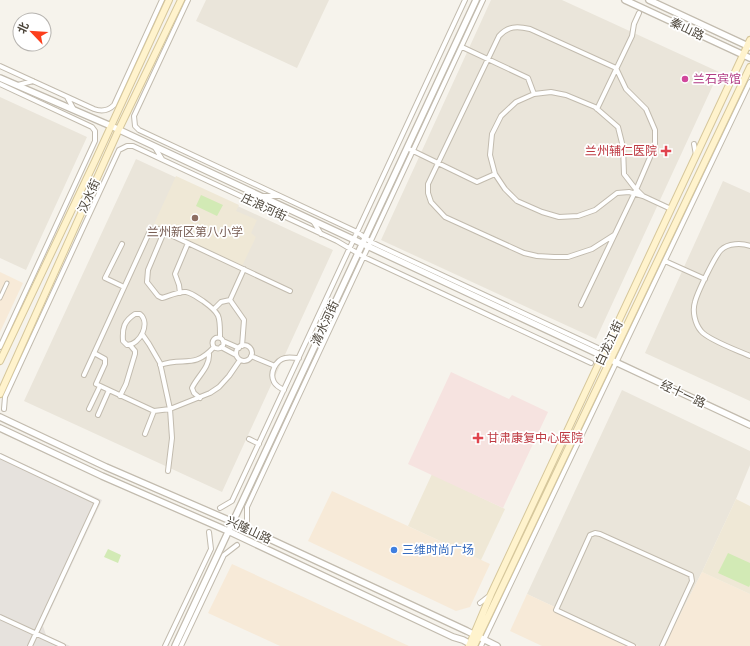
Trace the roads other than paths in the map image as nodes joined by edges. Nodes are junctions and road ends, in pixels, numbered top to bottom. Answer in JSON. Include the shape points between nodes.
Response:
{"nodes":[{"id":1,"x":162,"y":0,"type":"edge"},
{"id":2,"x":169,"y":0,"type":"edge"},
{"id":3,"x":181,"y":0,"type":"edge"},
{"id":4,"x":188,"y":0,"type":"edge"},
{"id":5,"x":465,"y":0,"type":"edge"},
{"id":6,"x":476,"y":0,"type":"edge"},
{"id":7,"x":483,"y":0,"type":"edge"},
{"id":8,"x":625,"y":0,"type":"edge"},
{"id":9,"x":649,"y":0,"type":"edge"},
{"id":10,"x":639,"y":13,"type":"dead end"},
{"id":11,"x":717,"y":32,"type":"junction"},
{"id":12,"x":713,"y":41,"type":"junction"},
{"id":13,"x":749,"y":44,"type":"edge"},
{"id":14,"x":462,"y":47,"type":"junction"},
{"id":15,"x":743,"y":55,"type":"junction"},
{"id":16,"x":488,"y":58,"type":"junction"},
{"id":17,"x":750,"y":58,"type":"edge"},
{"id":18,"x":0,"y":66,"type":"edge"},
{"id":19,"x":750,"y":67,"type":"edge"},
{"id":20,"x":616,"y":68,"type":"junction"},
{"id":21,"x":134,"y":76,"type":"junction"},
{"id":22,"x":0,"y":78,"type":"edge"},
{"id":23,"x":143,"y":80,"type":"junction"},
{"id":24,"x":33,"y":81,"type":"junction"},
{"id":25,"x":125,"y":81,"type":"junction"},
{"id":26,"x":750,"y":82,"type":"edge"},
{"id":27,"x":0,"y":84,"type":"edge"},
{"id":28,"x":18,"y":86,"type":"junction"},
{"id":29,"x":145,"y":92,"type":"junction"},
{"id":30,"x":422,"y":93,"type":"junction"},
{"id":31,"x":534,"y":94,"type":"junction"},
{"id":32,"x":431,"y":96,"type":"junction"},
{"id":33,"x":67,"y":97,"type":"junction"},
{"id":34,"x":437,"y":99,"type":"junction"},
{"id":35,"x":73,"y":108,"type":"junction"},
{"id":36,"x":597,"y":109,"type":"junction"},
{"id":37,"x":111,"y":126,"type":"junction"},
{"id":38,"x":119,"y":129,"type":"junction"},
{"id":39,"x":160,"y":140,"type":"junction"},
{"id":40,"x":694,"y":144,"type":"dead end"},
{"id":41,"x":154,"y":146,"type":"junction"},
{"id":42,"x":407,"y":148,"type":"junction"},
{"id":43,"x":413,"y":151,"type":"junction"},
{"id":44,"x":168,"y":152,"type":"junction"},
{"id":45,"x":696,"y":155,"type":"junction"},
{"id":46,"x":162,"y":160,"type":"junction"},
{"id":47,"x":95,"y":161,"type":"junction"},
{"id":48,"x":438,"y":163,"type":"junction"},
{"id":49,"x":103,"y":165,"type":"junction"},
{"id":50,"x":83,"y":167,"type":"junction"},
{"id":51,"x":90,"y":171,"type":"junction"},
{"id":52,"x":108,"y":174,"type":"junction"},
{"id":53,"x":495,"y":174,"type":"junction"},
{"id":54,"x":96,"y":180,"type":"junction"},
{"id":55,"x":635,"y":192,"type":"junction"},
{"id":56,"x":262,"y":196,"type":"junction"},
{"id":57,"x":280,"y":196,"type":"junction"},
{"id":58,"x":671,"y":209,"type":"junction"},
{"id":59,"x":318,"y":214,"type":"junction"},
{"id":60,"x":313,"y":220,"type":"junction"},
{"id":61,"x":325,"y":226,"type":"junction"},
{"id":62,"x":164,"y":232,"type":"junction"},
{"id":63,"x":357,"y":232,"type":"junction"},
{"id":64,"x":321,"y":234,"type":"junction"},
{"id":65,"x":614,"y":235,"type":"junction"},
{"id":66,"x":353,"y":239,"type":"junction"},
{"id":67,"x":364,"y":240,"type":"junction"},
{"id":68,"x":188,"y":243,"type":"junction"},
{"id":69,"x":122,"y":244,"type":"dead end"},
{"id":70,"x":370,"y":244,"type":"junction"},
{"id":71,"x":750,"y":246,"type":"edge"},
{"id":72,"x":349,"y":248,"type":"junction"},
{"id":73,"x":358,"y":253,"type":"junction"},
{"id":74,"x":364,"y":256,"type":"junction"},
{"id":75,"x":60,"y":261,"type":"junction"},
{"id":76,"x":664,"y":261,"type":"junction"},
{"id":77,"x":244,"y":269,"type":"junction"},
{"id":78,"x":35,"y":272,"type":"junction"},
{"id":79,"x":64,"y":272,"type":"junction"},
{"id":80,"x":705,"y":279,"type":"junction"},
{"id":81,"x":7,"y":283,"type":"dead end"},
{"id":82,"x":36,"y":285,"type":"junction"},
{"id":83,"x":124,"y":287,"type":"junction"},
{"id":84,"x":290,"y":291,"type":"dead end"},
{"id":85,"x":180,"y":293,"type":"junction"},
{"id":86,"x":0,"y":298,"type":"edge"},
{"id":87,"x":230,"y":300,"type":"junction"},
{"id":88,"x":581,"y":304,"type":"dead end"},
{"id":89,"x":214,"y":309,"type":"junction"},
{"id":90,"x":142,"y":334,"type":"junction"},
{"id":91,"x":221,"y":339,"type":"junction"},
{"id":92,"x":130,"y":345,"type":"junction"},
{"id":93,"x":0,"y":347,"type":"edge"},
{"id":94,"x":214,"y":347,"type":"junction"},
{"id":95,"x":240,"y":347,"type":"junction"},
{"id":96,"x":221,"y":348,"type":"junction"},
{"id":97,"x":598,"y":348,"type":"dead end"},
{"id":98,"x":94,"y":353,"type":"junction"},
{"id":99,"x":209,"y":354,"type":"junction"},
{"id":100,"x":236,"y":355,"type":"junction"},
{"id":101,"x":251,"y":356,"type":"junction"},
{"id":102,"x":750,"y":356,"type":"edge"},
{"id":103,"x":603,"y":357,"type":"junction"},
{"id":104,"x":298,"y":358,"type":"junction"},
{"id":105,"x":240,"y":360,"type":"junction"},
{"id":106,"x":0,"y":361,"type":"edge"},
{"id":107,"x":613,"y":362,"type":"junction"},
{"id":108,"x":591,"y":363,"type":"dead end"},
{"id":109,"x":160,"y":365,"type":"junction"},
{"id":110,"x":275,"y":366,"type":"junction"},
{"id":111,"x":84,"y":375,"type":"dead end"},
{"id":112,"x":100,"y":386,"type":"junction"},
{"id":113,"x":109,"y":390,"type":"junction"},
{"id":114,"x":284,"y":390,"type":"junction"},
{"id":115,"x":0,"y":394,"type":"edge"},
{"id":116,"x":120,"y":396,"type":"junction"},
{"id":117,"x":200,"y":398,"type":"junction"},
{"id":118,"x":4,"y":409,"type":"dead end"},
{"id":119,"x":90,"y":409,"type":"dead end"},
{"id":120,"x":170,"y":409,"type":"junction"},
{"id":121,"x":154,"y":411,"type":"junction"},
{"id":122,"x":98,"y":415,"type":"dead end"},
{"id":123,"x":0,"y":417,"type":"edge"},
{"id":124,"x":750,"y":426,"type":"edge"},
{"id":125,"x":0,"y":428,"type":"edge"},
{"id":126,"x":145,"y":434,"type":"dead end"},
{"id":127,"x":249,"y":439,"type":"dead end"},
{"id":128,"x":259,"y":444,"type":"junction"},
{"id":129,"x":0,"y":456,"type":"edge"},
{"id":130,"x":168,"y":471,"type":"dead end"},
{"id":131,"x":220,"y":508,"type":"dead end"},
{"id":132,"x":247,"y":521,"type":"dead end"},
{"id":133,"x":232,"y":522,"type":"junction"},
{"id":134,"x":228,"y":531,"type":"junction"},
{"id":135,"x":209,"y":532,"type":"dead end"},
{"id":136,"x":238,"y":545,"type":"dead end"},
{"id":137,"x":523,"y":546,"type":"junction"},
{"id":138,"x":524,"y":557,"type":"junction"},
{"id":139,"x":491,"y":594,"type":"junction"},
{"id":140,"x":504,"y":598,"type":"junction"},
{"id":141,"x":480,"y":603,"type":"dead end"},
{"id":142,"x":494,"y":606,"type":"junction"},
{"id":143,"x":0,"y":617,"type":"edge"},
{"id":144,"x":36,"y":634,"type":"junction"},
{"id":145,"x":479,"y":637,"type":"junction"},
{"id":146,"x":472,"y":645,"type":"edge"},
{"id":147,"x":30,"y":646,"type":"edge"},
{"id":148,"x":63,"y":646,"type":"edge"},
{"id":149,"x":165,"y":646,"type":"edge"},
{"id":150,"x":175,"y":646,"type":"edge"},
{"id":151,"x":181,"y":646,"type":"edge"},
{"id":152,"x":480,"y":646,"type":"edge"},
{"id":153,"x":497,"y":646,"type":"edge"},
{"id":154,"x":634,"y":646,"type":"edge"},
{"id":155,"x":662,"y":646,"type":"edge"}],
"edges":[{"from":1,"to":25,"type":"street"},
{"from":2,"to":21,"type":"main road","name":"汉水街"},
{"from":3,"to":23,"type":"main road","name":"汉水街"},
{"from":4,"to":29,"type":"street"},
{"from":5,"to":30,"type":"street"},
{"from":6,"to":32,"type":"street","name":"清水河街"},
{"from":7,"to":14,"type":"street"},
{"from":8,"to":12,"type":"street","name":"秦山路"},
{"from":9,"to":11,"type":"street","name":"秦山路"},
{"from":10,"to":20,"type":"street","via":[[632,36]]},
{"from":11,"to":12,"type":"street"},
{"from":11,"to":13,"type":"street","name":"秦山路"},
{"from":12,"to":15,"type":"street","name":"秦山路"},
{"from":13,"to":15,"type":"main road","name":"白龙江街"},
{"from":14,"to":16,"type":"street"},
{"from":14,"to":34,"type":"street"},
{"from":15,"to":17,"type":"street","name":"秦山路"},
{"from":15,"to":45,"type":"main road","name":"白龙江街"},
{"from":16,"to":20,"type":"street","via":[[504,31],[521,27],[530,28]]},
{"from":16,"to":31,"type":"street","via":[[528,78]]},
{"from":16,"to":48,"type":"street"},
{"from":18,"to":24,"type":"street"},
{"from":19,"to":107,"type":"main road","name":"白龙江街"},
{"from":20,"to":36,"type":"street"},
{"from":20,"to":55,"type":"street","via":[[626,89],[646,109],[655,130],[655,145]]},
{"from":21,"to":25,"type":"street"},
{"from":21,"to":37,"type":"main road","name":"汉水街"},
{"from":22,"to":28,"type":"street","name":"经十一路"},
{"from":23,"to":29,"type":"street"},
{"from":23,"to":38,"type":"main road","name":"汉水街"},
{"from":24,"to":28,"type":"street"},
{"from":24,"to":33,"type":"street"},
{"from":25,"to":33,"type":"street","via":[[114,105],[106,110],[97,110]]},
{"from":26,"to":76,"type":"street","name":"白龙江街"},
{"from":27,"to":50,"type":"street","via":[[92,127],[95,141]]},
{"from":28,"to":35,"type":"street","name":"经十一路"},
{"from":29,"to":39,"type":"street","via":[[134,116],[135,126]]},
{"from":30,"to":32,"type":"street"},
{"from":30,"to":63,"type":"street"},
{"from":31,"to":36,"type":"street","via":[[551,92]]},
{"from":31,"to":53,"type":"street","via":[[516,102],[501,116],[492,134],[490,155]]},
{"from":32,"to":34,"type":"street"},
{"from":32,"to":42,"type":"street","name":"清水河街"},
{"from":33,"to":35,"type":"street"},
{"from":34,"to":43,"type":"street"},
{"from":35,"to":37,"type":"street","name":"经十一路"},
{"from":36,"to":55,"type":"street","via":[[618,128],[623,147],[624,174]]},
{"from":37,"to":38,"type":"street","name":"经十一路"},
{"from":37,"to":47,"type":"main road","name":"汉水街"},
{"from":38,"to":41,"type":"street","name":"经十一路"},
{"from":38,"to":49,"type":"main road","name":"汉水街"},
{"from":39,"to":44,"type":"street"},
{"from":39,"to":57,"type":"street"},
{"from":40,"to":45,"type":"street"},
{"from":41,"to":44,"type":"street","name":"经十一路"},
{"from":41,"to":46,"type":"street"},
{"from":42,"to":43,"type":"street"},
{"from":42,"to":67,"type":"street","name":"清水河街"},
{"from":43,"to":48,"type":"street"},
{"from":43,"to":70,"type":"street"},
{"from":44,"to":56,"type":"street","name":"经十一路"},
{"from":45,"to":58,"type":"main road","name":"白龙江街"},
{"from":46,"to":52,"type":"street","name":"庄浪河街","via":[[133,146],[127,146],[119,150]]},
{"from":46,"to":64,"type":"street","name":"庄浪河街"},
{"from":47,"to":49,"type":"main road"},
{"from":47,"to":51,"type":"main road","name":"汉水街"},
{"from":48,"to":53,"type":"street","via":[[477,182]]},
{"from":48,"to":65,"type":"street","via":[[427,190],[435,207],[445,216],[524,253],[537,256],[568,256],[592,249]]},
{"from":49,"to":54,"type":"main road","name":"汉水街"},
{"from":50,"to":51,"type":"street"},
{"from":50,"to":78,"type":"street"},
{"from":51,"to":82,"type":"main road","name":"汉水街"},
{"from":52,"to":54,"type":"street"},
{"from":52,"to":79,"type":"street"},
{"from":53,"to":55,"type":"street","via":[[504,189],[517,201],[560,217],[578,216],[595,210],[618,193]]},
{"from":54,"to":75,"type":"main road","name":"汉水街"},
{"from":55,"to":58,"type":"street"},
{"from":55,"to":65,"type":"street"},
{"from":56,"to":57,"type":"street"},
{"from":56,"to":60,"type":"street","name":"经十一路"},
{"from":57,"to":59,"type":"street"},
{"from":58,"to":103,"type":"main road","name":"白龙江街"},
{"from":59,"to":61,"type":"street"},
{"from":59,"to":63,"type":"street"},
{"from":60,"to":61,"type":"street","name":"经十一路"},
{"from":60,"to":64,"type":"street"},
{"from":61,"to":66,"type":"street","name":"经十一路"},
{"from":62,"to":68,"type":"street"},
{"from":62,"to":83,"type":"street","via":[[157,229],[150,231]]},
{"from":62,"to":85,"type":"street","via":[[148,270],[147,282],[162,298]]},
{"from":63,"to":66,"type":"street"},
{"from":63,"to":67,"type":"street"},
{"from":64,"to":72,"type":"street","name":"庄浪河街"},
{"from":65,"to":88,"type":"street"},
{"from":66,"to":67,"type":"street","name":"经十一路"},
{"from":66,"to":72,"type":"street"},
{"from":67,"to":70,"type":"street","name":"经十一路"},
{"from":67,"to":73,"type":"street","name":"清水河街"},
{"from":68,"to":77,"type":"street"},
{"from":68,"to":85,"type":"street","via":[[175,274]]},
{"from":69,"to":83,"type":"street","via":[[105,278]]},
{"from":70,"to":74,"type":"street"},
{"from":70,"to":97,"type":"street"},
{"from":70,"to":103,"type":"street","name":"经十一路"},
{"from":71,"to":80,"type":"street","via":[[736,244],[721,250]]},
{"from":72,"to":73,"type":"street","name":"庄浪河街"},
{"from":72,"to":104,"type":"street"},
{"from":73,"to":74,"type":"street","name":"庄浪河街"},
{"from":73,"to":133,"type":"street","name":"清水河街"},
{"from":74,"to":108,"type":"street","name":"庄浪河街"},
{"from":74,"to":132,"type":"street","via":[[247,508]]},
{"from":75,"to":79,"type":"street"},
{"from":75,"to":115,"type":"main road","name":"汉水街"},
{"from":76,"to":80,"type":"street"},
{"from":76,"to":107,"type":"street","name":"白龙江街"},
{"from":77,"to":84,"type":"street"},
{"from":77,"to":87,"type":"street"},
{"from":78,"to":82,"type":"street"},
{"from":78,"to":93,"type":"street"},
{"from":79,"to":118,"type":"street","via":[[6,397]]},
{"from":80,"to":102,"type":"street","via":[[695,302],[694,312],[699,329],[707,336]]},
{"from":81,"to":86,"type":"street"},
{"from":82,"to":106,"type":"main road","name":"汉水街"},
{"from":83,"to":98,"type":"street"},
{"from":85,"to":89,"type":"street","via":[[192,294]]},
{"from":87,"to":89,"type":"street","via":[[221,302]]},
{"from":87,"to":95,"type":"street","via":[[244,320]]},
{"from":89,"to":91,"type":"street","via":[[219,318]]},
{"from":90,"to":92,"type":"street"},
{"from":90,"to":92,"type":"street","via":[[143,317],[135,314],[127,320],[122,329],[123,342]]},
{"from":90,"to":109,"type":"street"},
{"from":91,"to":94,"type":"street","via":[[213,340]]},
{"from":91,"to":95,"type":"street"},
{"from":91,"to":96,"type":"street"},
{"from":92,"to":116,"type":"street","via":[[135,354]]},
{"from":94,"to":96,"type":"street"},
{"from":94,"to":99,"type":"street"},
{"from":95,"to":100,"type":"street"},
{"from":95,"to":101,"type":"street","via":[[249,348]]},
{"from":96,"to":100,"type":"street"},
{"from":98,"to":111,"type":"street"},
{"from":98,"to":112,"type":"street","via":[[104,359],[105,364],[96,384]]},
{"from":99,"to":109,"type":"street","via":[[192,362],[171,361]]},
{"from":99,"to":117,"type":"street","via":[[201,376],[192,388]]},
{"from":100,"to":105,"type":"street"},
{"from":101,"to":105,"type":"street","via":[[247,360]]},
{"from":101,"to":110,"type":"street"},
{"from":103,"to":107,"type":"street","name":"经十一路"},
{"from":103,"to":139,"type":"main road","name":"白龙江街"},
{"from":104,"to":110,"type":"street","via":[[286,357]]},
{"from":104,"to":114,"type":"street"},
{"from":105,"to":117,"type":"street","via":[[219,387]]},
{"from":107,"to":124,"type":"street","name":"经十一路"},
{"from":107,"to":137,"type":"main road","name":"白龙江街"},
{"from":107,"to":138,"type":"street","name":"白龙江街"},
{"from":109,"to":120,"type":"street"},
{"from":110,"to":114,"type":"street","via":[[272,375],[274,381],[276,386]]},
{"from":112,"to":113,"type":"street"},
{"from":112,"to":119,"type":"street"},
{"from":113,"to":116,"type":"street"},
{"from":113,"to":122,"type":"street"},
{"from":114,"to":128,"type":"street"},
{"from":116,"to":121,"type":"street"},
{"from":117,"to":120,"type":"street"},
{"from":120,"to":121,"type":"street"},
{"from":120,"to":130,"type":"street","via":[[172,438]]},
{"from":121,"to":126,"type":"street"},
{"from":123,"to":133,"type":"street","name":"兴隆山路"},
{"from":125,"to":134,"type":"street","name":"兴隆山路"},
{"from":127,"to":128,"type":"street"},
{"from":128,"to":131,"type":"street","via":[[232,501]]},
{"from":129,"to":144,"type":"street","via":[[97,502]]},
{"from":133,"to":134,"type":"street","name":"清水河街"},
{"from":133,"to":145,"type":"street","name":"兴隆山路"},
{"from":134,"to":146,"type":"street","name":"兴隆山路"},
{"from":134,"to":150,"type":"street","name":"清水河街"},
{"from":135,"to":149,"type":"street","via":[[211,549]]},
{"from":136,"to":151,"type":"street","via":[[224,556]]},
{"from":137,"to":138,"type":"street"},
{"from":137,"to":142,"type":"main road","name":"白龙江街"},
{"from":138,"to":140,"type":"street","name":"白龙江街"},
{"from":139,"to":141,"type":"street"},
{"from":139,"to":145,"type":"main road","name":"白龙江街"},
{"from":140,"to":142,"type":"street"},
{"from":140,"to":145,"type":"street","name":"白龙江街"},
{"from":142,"to":145,"type":"main road","name":"白龙江街"},
{"from":143,"to":144,"type":"street"},
{"from":144,"to":147,"type":"street"},
{"from":144,"to":148,"type":"street"},
{"from":145,"to":146,"type":"main road","name":"白龙江街"},
{"from":145,"to":152,"type":"street","name":"白龙江街"},
{"from":145,"to":153,"type":"street","name":"兴隆山路"},
{"from":154,"to":155,"type":"street","via":[[556,610],[592,534],[600,534],[692,576]]}]}
